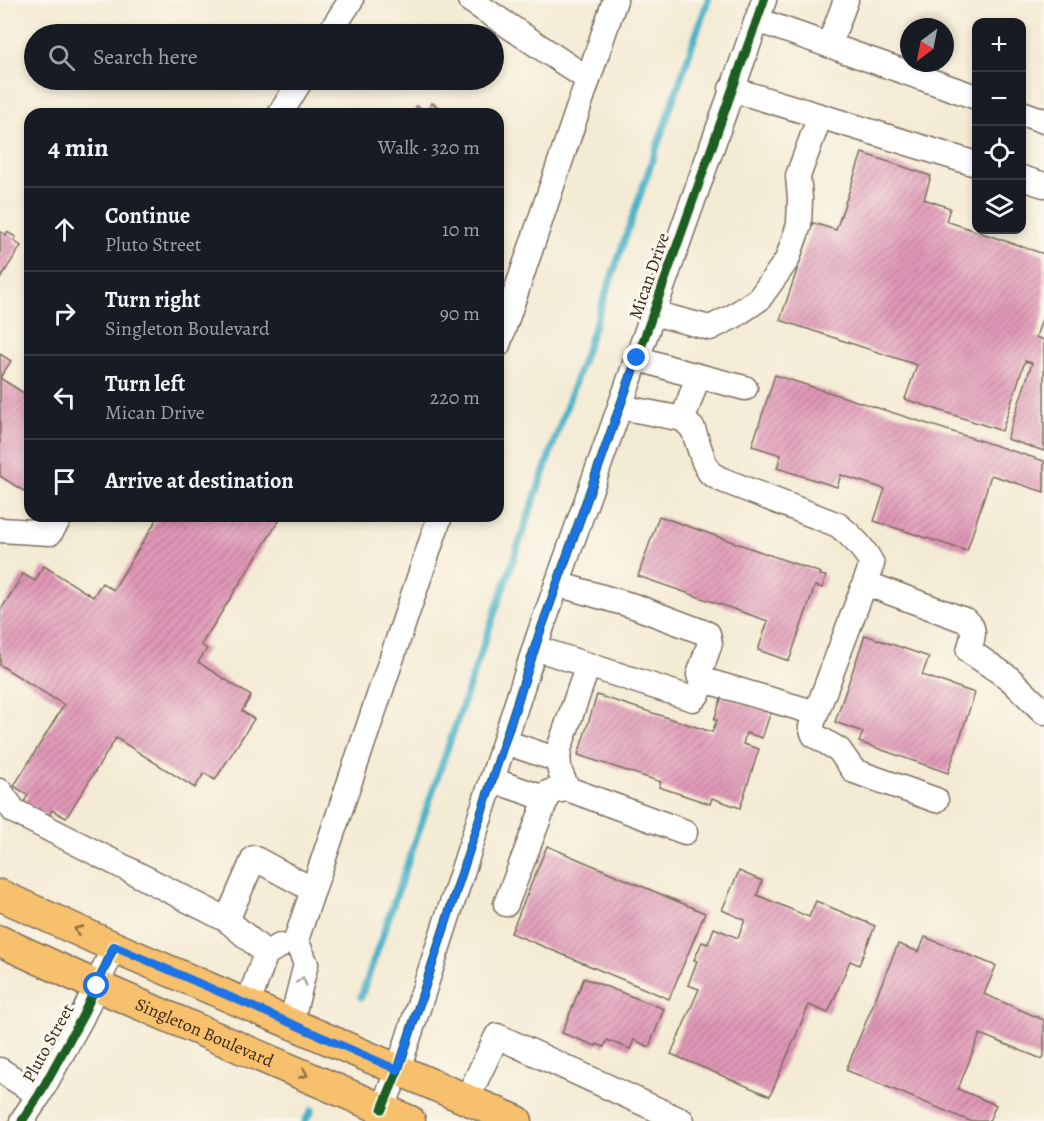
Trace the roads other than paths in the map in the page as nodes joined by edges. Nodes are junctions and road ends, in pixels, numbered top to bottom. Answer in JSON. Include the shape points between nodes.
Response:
{"nodes":[{"id":1,"x":351,"y":0,"type":"edge"},
{"id":2,"x":470,"y":0,"type":"edge"},
{"id":3,"x":615,"y":0,"type":"edge"},
{"id":4,"x":846,"y":0,"type":"edge"},
{"id":5,"x":760,"y":10,"type":"edge"},
{"id":6,"x":335,"y":24,"type":"edge"},
{"id":7,"x":829,"y":45,"type":"junction"},
{"id":8,"x":588,"y":79,"type":"junction"},
{"id":9,"x":295,"y":90,"type":"edge"},
{"id":10,"x":731,"y":90,"type":"junction"},
{"id":11,"x":972,"y":96,"type":"edge"},
{"id":12,"x":284,"y":108,"type":"edge"},
{"id":13,"x":1026,"y":114,"type":"edge"},
{"id":14,"x":820,"y":116,"type":"junction"},
{"id":15,"x":1044,"y":121,"type":"edge"},
{"id":16,"x":972,"y":163,"type":"edge"},
{"id":17,"x":1026,"y":179,"type":"edge"},
{"id":18,"x":1044,"y":185,"type":"edge"},
{"id":19,"x":653,"y":313,"type":"junction"},
{"id":20,"x":504,"y":327,"type":"edge"},
{"id":21,"x":637,"y":358,"type":"junction"},
{"id":22,"x":698,"y":376,"type":"junction"},
{"id":23,"x":745,"y":388,"type":"dead end"},
{"id":24,"x":620,"y":407,"type":"junction"},
{"id":25,"x":683,"y":419,"type":"junction"},
{"id":26,"x":57,"y":522,"type":"edge"},
{"id":27,"x":438,"y":522,"type":"edge"},
{"id":28,"x":0,"y":530,"type":"edge"},
{"id":29,"x":865,"y":583,"type":"junction"},
{"id":30,"x":557,"y":584,"type":"junction"},
{"id":31,"x":535,"y":648,"type":"junction"},
{"id":32,"x":588,"y":665,"type":"junction"},
{"id":33,"x":702,"y":684,"type":"junction"},
{"id":34,"x":1044,"y":712,"type":"edge"},
{"id":35,"x":816,"y":713,"type":"junction"},
{"id":36,"x":505,"y":742,"type":"junction"},
{"id":37,"x":558,"y":760,"type":"junction"},
{"id":38,"x":492,"y":780,"type":"junction"},
{"id":39,"x":0,"y":791,"type":"edge"},
{"id":40,"x":557,"y":794,"type":"junction"},
{"id":41,"x":936,"y":800,"type":"dead end"},
{"id":42,"x":685,"y":832,"type":"dead end"},
{"id":43,"x":313,"y":890,"type":"junction"},
{"id":44,"x":0,"y":895,"type":"edge"},
{"id":45,"x":506,"y":904,"type":"dead end"},
{"id":46,"x":227,"y":921,"type":"junction"},
{"id":47,"x":296,"y":940,"type":"junction"},
{"id":48,"x":0,"y":941,"type":"edge"},
{"id":49,"x":114,"y":946,"type":"junction"},
{"id":50,"x":266,"y":953,"type":"junction"},
{"id":51,"x":97,"y":986,"type":"junction"},
{"id":52,"x":248,"y":1004,"type":"junction"},
{"id":53,"x":291,"y":1023,"type":"junction"},
{"id":54,"x":0,"y":1070,"type":"edge"},
{"id":55,"x":398,"y":1070,"type":"junction"},
{"id":56,"x":39,"y":1095,"type":"junction"},
{"id":57,"x":467,"y":1099,"type":"junction"},
{"id":58,"x":382,"y":1109,"type":"junction"},
{"id":59,"x":22,"y":1121,"type":"edge"},
{"id":60,"x":410,"y":1121,"type":"edge"},
{"id":61,"x":517,"y":1121,"type":"edge"},
{"id":62,"x":682,"y":1121,"type":"edge"}],
"edges":[{"from":1,"to":6,"type":"street"},
{"from":2,"to":8,"type":"street"},
{"from":3,"to":8,"type":"street"},
{"from":4,"to":7,"type":"street"},
{"from":5,"to":7,"type":"street"},
{"from":5,"to":10,"type":"street","name":"Mican Drive"},
{"from":7,"to":11,"type":"street"},
{"from":8,"to":20,"type":"street"},
{"from":9,"to":12,"type":"street"},
{"from":10,"to":14,"type":"street"},
{"from":10,"to":19,"type":"street","name":"Mican Drive"},
{"from":13,"to":15,"type":"street"},
{"from":14,"to":16,"type":"street"},
{"from":14,"to":19,"type":"street","via":[[798,176],[799,225],[787,260],[759,299],[710,328]]},
{"from":17,"to":18,"type":"street"},
{"from":19,"to":21,"type":"street","name":"Mican Drive"},
{"from":21,"to":22,"type":"street"},
{"from":21,"to":24,"type":"street","name":"Mican Drive"},
{"from":22,"to":23,"type":"street"},
{"from":22,"to":25,"type":"street"},
{"from":24,"to":25,"type":"street"},
{"from":24,"to":30,"type":"street","name":"Mican Drive"},
{"from":25,"to":29,"type":"street","via":[[693,429],[710,473],[838,525],[850,534],[872,564]]},
{"from":26,"to":28,"type":"street","via":[[50,533]]},
{"from":27,"to":43,"type":"street"},
{"from":29,"to":34,"type":"street","via":[[967,621],[974,633],[969,651],[1009,678]]},
{"from":29,"to":35,"type":"street"},
{"from":30,"to":31,"type":"street","name":"Mican Drive"},
{"from":30,"to":33,"type":"street","via":[[634,606],[708,634],[710,643],[699,675]]},
{"from":31,"to":32,"type":"street"},
{"from":31,"to":36,"type":"street","name":"Mican Drive"},
{"from":32,"to":33,"type":"street","via":[[693,699]]},
{"from":32,"to":37,"type":"street"},
{"from":33,"to":35,"type":"street","via":[[706,681]]},
{"from":35,"to":41,"type":"street","via":[[811,727],[814,735],[839,750],[854,771]]},
{"from":36,"to":37,"type":"street"},
{"from":36,"to":38,"type":"street","name":"Mican Drive"},
{"from":37,"to":40,"type":"street"},
{"from":38,"to":40,"type":"street"},
{"from":38,"to":55,"type":"street","name":"Mican Drive"},
{"from":39,"to":46,"type":"street","via":[[14,811]]},
{"from":40,"to":42,"type":"street"},
{"from":40,"to":45,"type":"street"},
{"from":43,"to":46,"type":"street","via":[[254,858]]},
{"from":43,"to":47,"type":"street"},
{"from":49,"to":44,"type":"main road","one_way":true},
{"from":46,"to":50,"type":"street"},
{"from":47,"to":50,"type":"street"},
{"from":53,"to":47,"type":"street","one_way":true,"via":[[306,964]]},
{"from":48,"to":51,"type":"main road","name":"Singleton Boulevard"},
{"from":49,"to":51,"type":"street","name":"Pluto Street"},
{"from":49,"to":52,"type":"main road"},
{"from":50,"to":52,"type":"street"},
{"from":51,"to":56,"type":"street","name":"Pluto Street"},
{"from":51,"to":58,"type":"main road","name":"Singleton Boulevard","one_way":true},
{"from":52,"to":53,"type":"main road"},
{"from":53,"to":55,"type":"main road"},
{"from":54,"to":56,"type":"street"},
{"from":55,"to":57,"type":"main road"},
{"from":55,"to":58,"type":"street","name":"Mican Drive"},
{"from":56,"to":59,"type":"street","name":"Pluto Street"},
{"from":57,"to":61,"type":"main road"},
{"from":57,"to":62,"type":"street","via":[[497,1036]]},
{"from":58,"to":60,"type":"main road","name":"Singleton Boulevard"}]}
